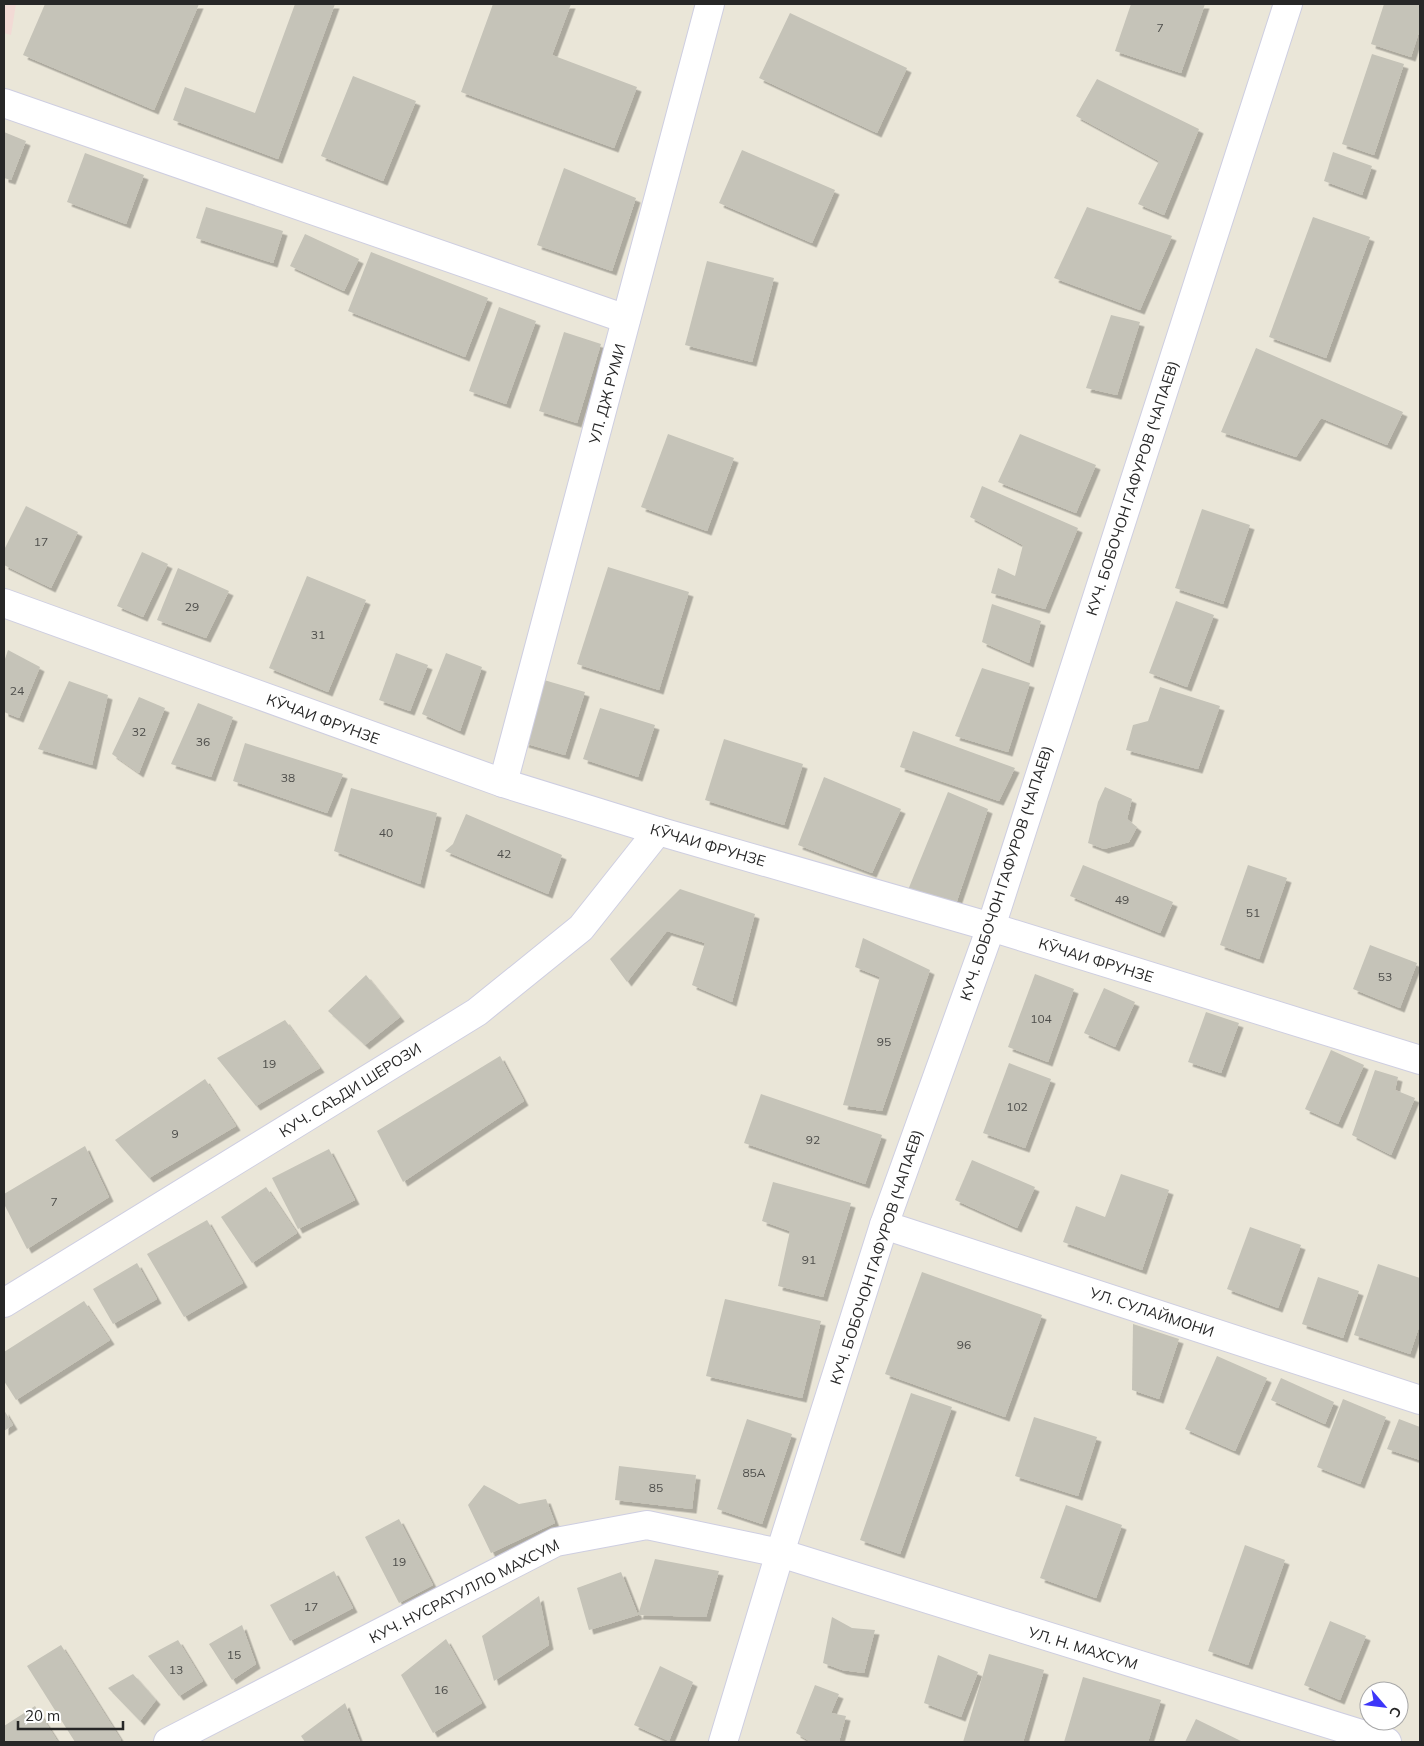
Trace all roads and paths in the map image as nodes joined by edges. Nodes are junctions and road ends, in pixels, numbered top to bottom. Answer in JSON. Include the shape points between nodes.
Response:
{"nodes":[{"id":1,"x":710,"y":4,"type":"edge"},
{"id":2,"x":1288,"y":4,"type":"edge"},
{"id":3,"x":4,"y":103,"type":"edge"},
{"id":4,"x":626,"y":319,"type":"junction"},
{"id":5,"x":4,"y":603,"type":"edge"},
{"id":6,"x":503,"y":783,"type":"junction"},
{"id":7,"x":658,"y":831,"type":"junction"},
{"id":8,"x":990,"y":927,"type":"junction"},
{"id":9,"x":1420,"y":1060,"type":"edge"},
{"id":10,"x":884,"y":1225,"type":"junction"},
{"id":11,"x":4,"y":1302,"type":"edge"},
{"id":12,"x":1420,"y":1400,"type":"edge"},
{"id":13,"x":780,"y":1553,"type":"junction"},
{"id":14,"x":168,"y":1742,"type":"edge"},
{"id":15,"x":723,"y":1742,"type":"edge"},
{"id":16,"x":1386,"y":1742,"type":"edge"}],
"edges":[{"from":1,"to":4,"type":"street","name":"УЛ. ДЖ РУМИ"},
{"from":2,"to":8,"type":"street","name":"КУЧ. БОБОЧОН ГАФУРОВ (ЧАПАЕВ)"},
{"from":3,"to":4,"type":"street"},
{"from":4,"to":6,"type":"street","name":"УЛ. ДЖ РУМИ"},
{"from":5,"to":6,"type":"street","name":"КӮЧАИ ФРУНЗЕ"},
{"from":6,"to":7,"type":"street","name":"КӮЧАИ ФРУНЗЕ"},
{"from":7,"to":8,"type":"street","name":"КӮЧАИ ФРУНЗЕ"},
{"from":7,"to":11,"type":"street","name":"КУЧ. САЪДИ ШЕРОЗИ","via":[[581,928],[478,1012]]},
{"from":8,"to":9,"type":"street","name":"КӮЧАИ ФРУНЗЕ"},
{"from":8,"to":10,"type":"street","name":"КУЧ. БОБОЧОН ГАФУРОВ (ЧАПАЕВ)"},
{"from":10,"to":12,"type":"street","name":"УЛ. СУЛАЙМОНИ"},
{"from":10,"to":13,"type":"street","name":"КУЧ. БОБОЧОН ГАФУРОВ (ЧАПАЕВ)"},
{"from":13,"to":14,"type":"street","name":"КУЧ. НУСРАТУЛЛО МАХСУМ","via":[[647,1525],[556,1542]]},
{"from":13,"to":15,"type":"street","name":"КУЧ. БОБОЧОН ГАФУРОВ (ЧАПАЕВ)"},
{"from":13,"to":16,"type":"street","name":"УЛ. Н. МАХСУМ"}]}
